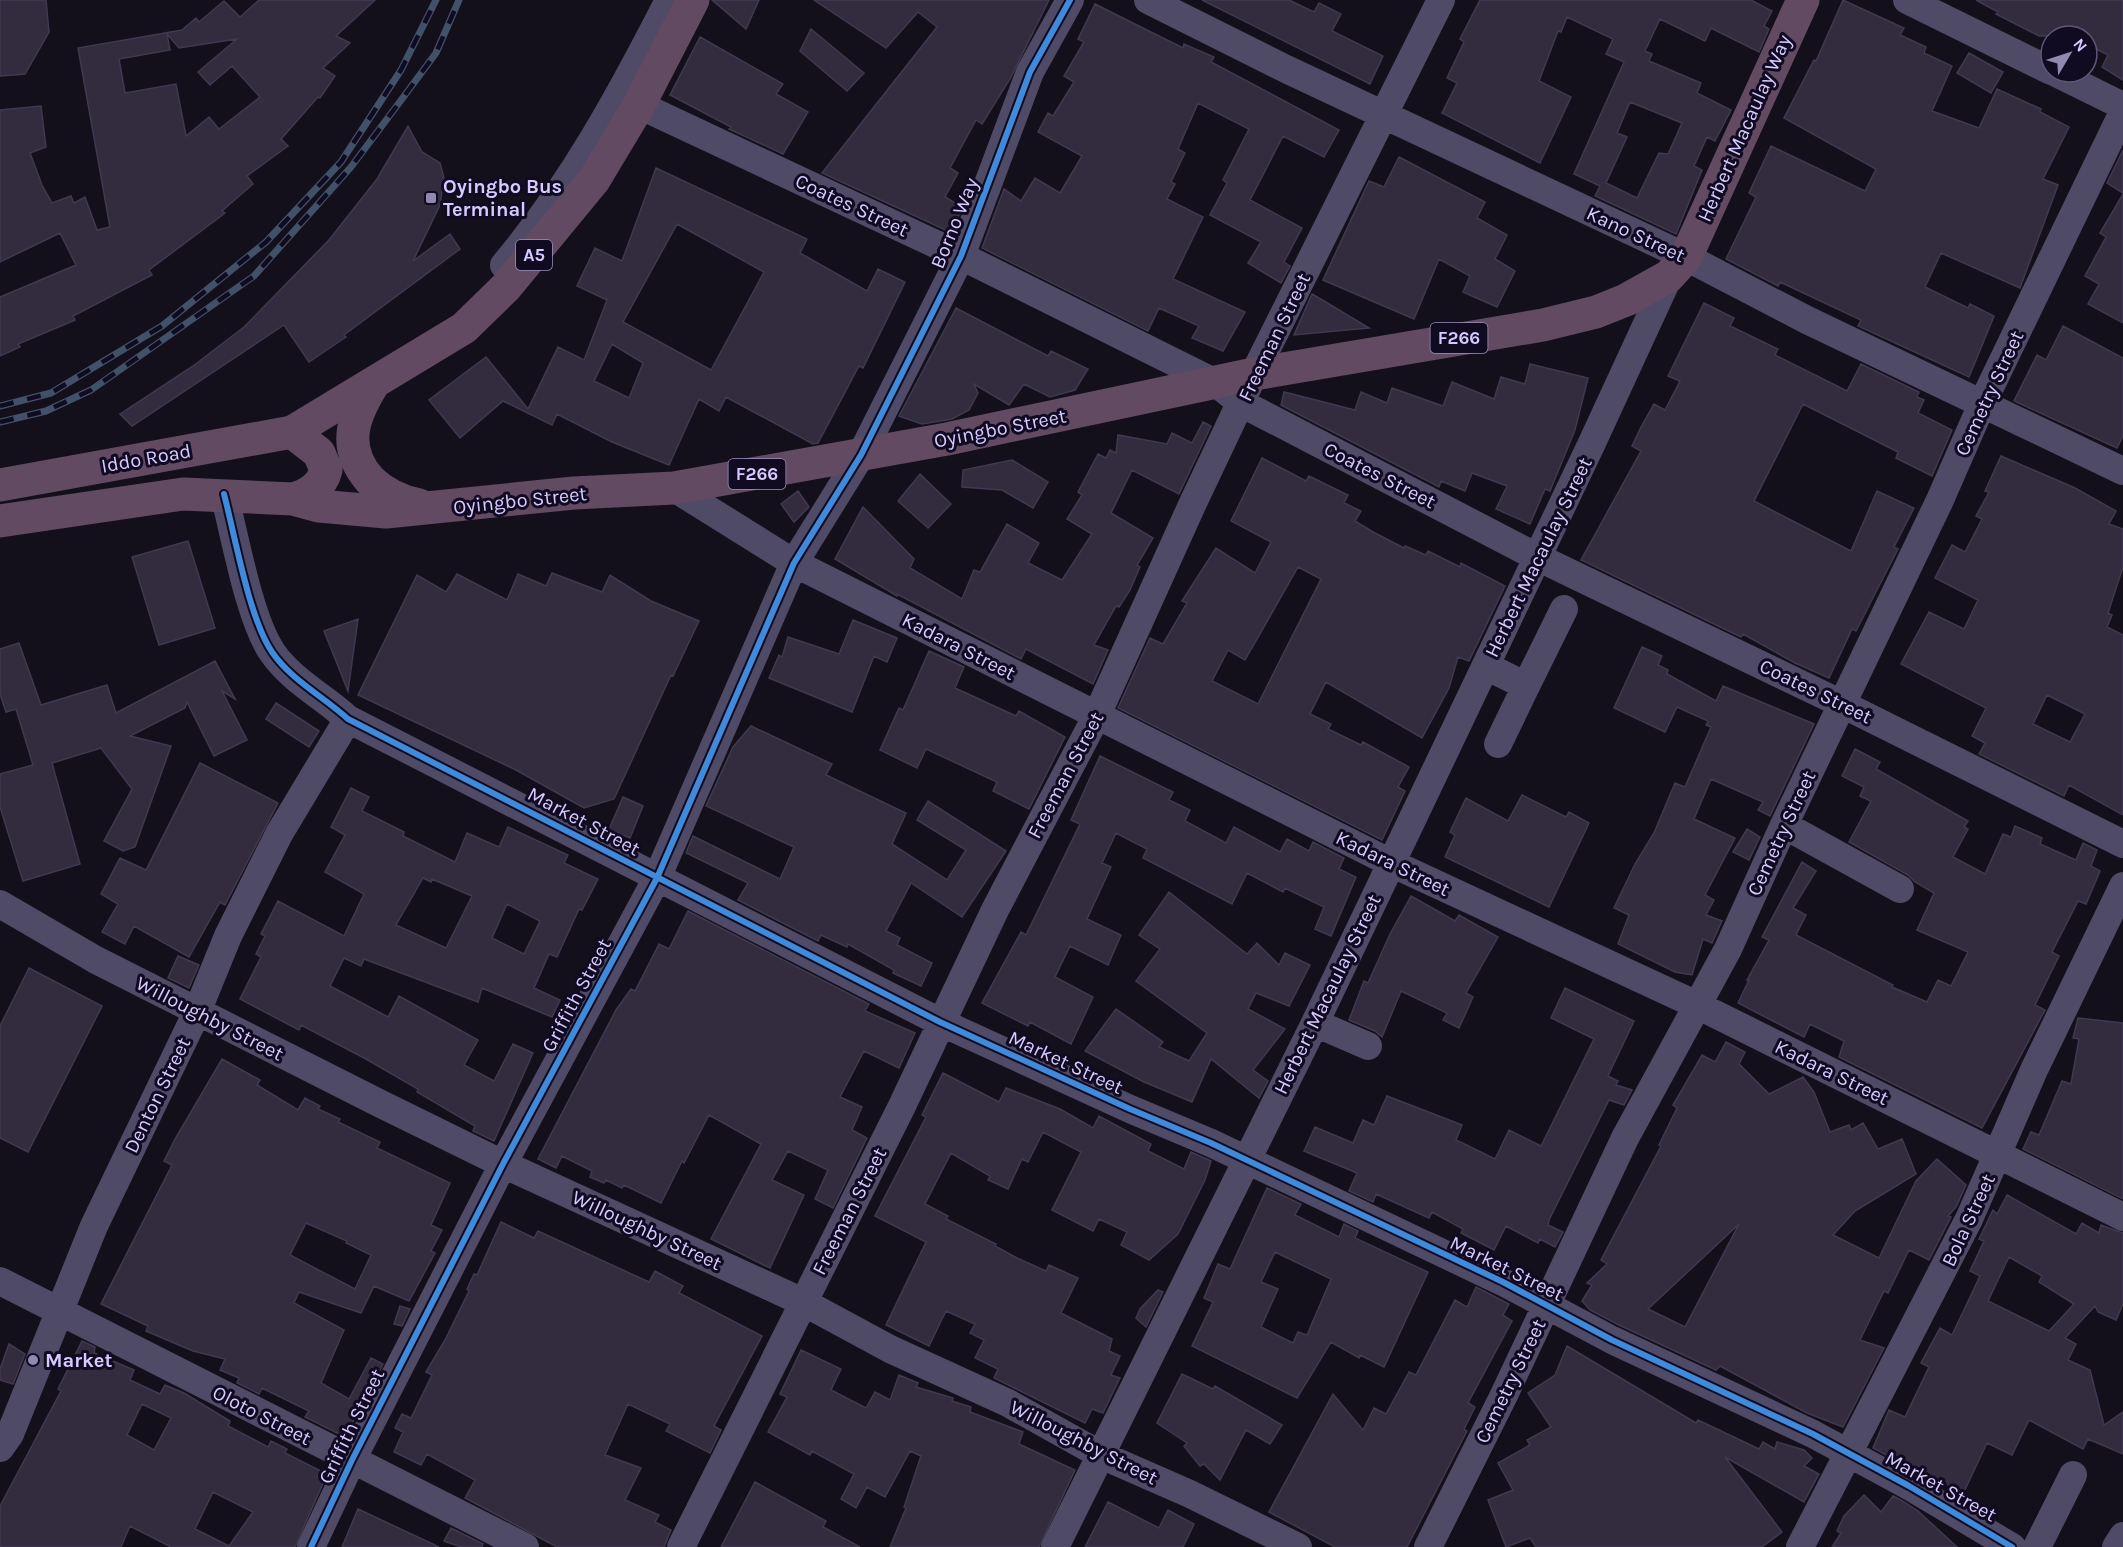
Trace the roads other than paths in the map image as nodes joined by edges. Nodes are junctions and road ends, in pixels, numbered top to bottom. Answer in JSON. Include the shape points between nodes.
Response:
{"nodes":[{"id":1,"x":669,"y":0,"type":"edge"},
{"id":2,"x":693,"y":0,"type":"edge"},
{"id":3,"x":1070,"y":0,"type":"edge"},
{"id":4,"x":1148,"y":0,"type":"edge"},
{"id":5,"x":1441,"y":0,"type":"edge"},
{"id":6,"x":1803,"y":0,"type":"edge"},
{"id":7,"x":1915,"y":2,"type":"edge"},
{"id":8,"x":2039,"y":64,"type":"edge"},
{"id":9,"x":2078,"y":84,"type":"edge"},
{"id":10,"x":639,"y":105,"type":"junction"},
{"id":11,"x":2123,"y":106,"type":"edge"},
{"id":12,"x":2123,"y":112,"type":"edge"},
{"id":13,"x":1383,"y":115,"type":"junction"},
{"id":14,"x":961,"y":256,"type":"junction"},
{"id":15,"x":1678,"y":266,"type":"junction"},
{"id":16,"x":374,"y":383,"type":"junction"},
{"id":17,"x":1237,"y":387,"type":"junction"},
{"id":18,"x":1982,"y":404,"type":"junction"},
{"id":19,"x":292,"y":432,"type":"junction"},
{"id":20,"x":861,"y":455,"type":"junction"},
{"id":21,"x":2123,"y":471,"type":"edge"},
{"id":22,"x":0,"y":485,"type":"edge"},
{"id":23,"x":674,"y":488,"type":"junction"},
{"id":24,"x":224,"y":494,"type":"junction"},
{"id":25,"x":293,"y":499,"type":"junction"},
{"id":26,"x":435,"y":509,"type":"junction"},
{"id":27,"x":0,"y":521,"type":"edge"},
{"id":28,"x":1538,"y":557,"type":"junction"},
{"id":29,"x":794,"y":563,"type":"junction"},
{"id":30,"x":1564,"y":609,"type":"dead end"},
{"id":31,"x":1486,"y":666,"type":"junction"},
{"id":32,"x":1526,"y":686,"type":"junction"},
{"id":33,"x":1842,"y":704,"type":"junction"},
{"id":34,"x":1097,"y":715,"type":"junction"},
{"id":35,"x":348,"y":719,"type":"junction"},
{"id":36,"x":1498,"y":744,"type":"dead end"},
{"id":37,"x":1784,"y":825,"type":"junction"},
{"id":38,"x":2123,"y":843,"type":"edge"},
{"id":39,"x":1391,"y":863,"type":"junction"},
{"id":40,"x":657,"y":878,"type":"junction"},
{"id":41,"x":2123,"y":886,"type":"edge"},
{"id":42,"x":1900,"y":889,"type":"dead end"},
{"id":43,"x":0,"y":904,"type":"edge"},
{"id":44,"x":1699,"y":1006,"type":"junction"},
{"id":45,"x":197,"y":1012,"type":"junction"},
{"id":46,"x":940,"y":1022,"type":"junction"},
{"id":47,"x":1315,"y":1023,"type":"junction"},
{"id":48,"x":1368,"y":1046,"type":"dead end"},
{"id":49,"x":1998,"y":1154,"type":"junction"},
{"id":50,"x":1245,"y":1159,"type":"junction"},
{"id":51,"x":503,"y":1164,"type":"junction"},
{"id":52,"x":2123,"y":1217,"type":"edge"},
{"id":53,"x":0,"y":1281,"type":"edge"},
{"id":54,"x":803,"y":1302,"type":"junction"},
{"id":55,"x":1548,"y":1305,"type":"junction"},
{"id":56,"x":57,"y":1312,"type":"junction"},
{"id":57,"x":3,"y":1437,"type":"edge"},
{"id":58,"x":1846,"y":1453,"type":"junction"},
{"id":59,"x":1101,"y":1455,"type":"junction"},
{"id":60,"x":352,"y":1461,"type":"junction"},
{"id":61,"x":2073,"y":1475,"type":"dead end"},
{"id":62,"x":2123,"y":1536,"type":"edge"},
{"id":63,"x":311,"y":1547,"type":"edge"},
{"id":64,"x":525,"y":1547,"type":"edge"},
{"id":65,"x":681,"y":1547,"type":"edge"},
{"id":66,"x":1055,"y":1547,"type":"edge"},
{"id":67,"x":1298,"y":1547,"type":"edge"},
{"id":68,"x":1428,"y":1547,"type":"edge"},
{"id":69,"x":1800,"y":1547,"type":"edge"},
{"id":70,"x":2012,"y":1547,"type":"edge"},
{"id":71,"x":2037,"y":1547,"type":"edge"},
{"id":72,"x":2116,"y":1547,"type":"edge"}],
"edges":[{"from":1,"to":16,"type":"street","via":[[616,104],[551,204],[496,273],[461,309]]},
{"from":2,"to":10,"type":"highway","number":"A5"},
{"from":3,"to":14,"type":"street","name":"Borno Way","via":[[1030,72]]},
{"from":4,"to":13,"type":"street","name":"Kano Street"},
{"from":5,"to":13,"type":"street","name":"Freeman Street"},
{"from":6,"to":15,"type":"highway","name":"Herbert Macaulay Way"},
{"from":7,"to":8,"type":"street"},
{"from":9,"to":11,"type":"street"},
{"from":10,"to":14,"type":"street","name":"Coates Street"},
{"from":10,"to":16,"type":"highway","number":"A5","via":[[594,180],[506,287],[464,328]]},
{"from":12,"to":18,"type":"street","name":"Cemetry Street"},
{"from":13,"to":15,"type":"street","name":"Kano Street"},
{"from":13,"to":17,"type":"street","name":"Freeman Street"},
{"from":14,"to":17,"type":"street","name":"Coates Street"},
{"from":14,"to":20,"type":"street","name":"Borno Way"},
{"from":15,"to":17,"type":"highway","name":"Oyingbo Street","number":"F266","via":[[1626,300],[1596,312]]},
{"from":15,"to":18,"type":"street","name":"Kano Street","via":[[1807,320]]},
{"from":15,"to":28,"type":"street","name":"Herbert Macaulay Street"},
{"from":16,"to":19,"type":"highway","number":"A5"},
{"from":16,"to":26,"type":"highway","number":"F266","via":[[354,425],[357,463],[381,491]]},
{"from":17,"to":20,"type":"highway","name":"Oyingbo Street","number":"F266"},
{"from":17,"to":28,"type":"street","name":"Coates Street"},
{"from":17,"to":34,"type":"street","name":"Freeman Street"},
{"from":18,"to":21,"type":"street","name":"Kano Street"},
{"from":18,"to":33,"type":"street","name":"Cemetry Street"},
{"from":19,"to":22,"type":"highway","name":"Iddo Road","number":"A5"},
{"from":19,"to":25,"type":"highway","via":[[320,453],[326,470],[317,485]]},
{"from":20,"to":23,"type":"highway","name":"Oyingbo Street","number":"F266"},
{"from":20,"to":29,"type":"street","name":"Griffith Street"},
{"from":23,"to":26,"type":"highway","name":"Oyingbo Street","number":"F266","via":[[574,493]]},
{"from":23,"to":29,"type":"street","name":"Kadara Street"},
{"from":24,"to":25,"type":"highway","name":"Iddo Road"},
{"from":24,"to":27,"type":"highway","name":"Iddo Road","via":[[183,494]]},
{"from":24,"to":35,"type":"street","name":"Market Street","via":[[256,616],[272,652],[296,678]]},
{"from":25,"to":26,"type":"highway","name":"Oyingbo Street","number":"F266","via":[[319,506],[386,512]]},
{"from":28,"to":31,"type":"street","name":"Herbert Macaulay Street"},
{"from":28,"to":33,"type":"street","name":"Coates Street"},
{"from":29,"to":34,"type":"street","name":"Kadara Street"},
{"from":29,"to":40,"type":"street","name":"Griffith Street"},
{"from":30,"to":32,"type":"street"},
{"from":31,"to":32,"type":"street"},
{"from":31,"to":39,"type":"street","name":"Herbert Macaulay Street"},
{"from":32,"to":36,"type":"street"},
{"from":33,"to":37,"type":"street","name":"Cemetry Street"},
{"from":33,"to":38,"type":"street","name":"Coates Street"},
{"from":34,"to":39,"type":"street","name":"Kadara Street"},
{"from":34,"to":46,"type":"street","name":"Freeman Street"},
{"from":35,"to":40,"type":"street","name":"Market Street"},
{"from":35,"to":45,"type":"street","name":"Denton Street","via":[[279,834],[228,936]]},
{"from":37,"to":42,"type":"street"},
{"from":37,"to":44,"type":"street","name":"Cemetry Street"},
{"from":39,"to":44,"type":"street","name":"Kadara Street"},
{"from":39,"to":47,"type":"street","name":"Herbert Macaulay Street"},
{"from":40,"to":46,"type":"street","name":"Market Street"},
{"from":40,"to":51,"type":"street","name":"Griffith Street"},
{"from":41,"to":49,"type":"street","name":"Bola Street"},
{"from":43,"to":45,"type":"street","name":"Willoughby Street"},
{"from":44,"to":49,"type":"street","name":"Kadara Street"},
{"from":44,"to":55,"type":"street","name":"Cemetry Street","via":[[1625,1138]]},
{"from":45,"to":51,"type":"street","name":"Willoughby Street"},
{"from":45,"to":56,"type":"street","name":"Denton Street"},
{"from":46,"to":50,"type":"street","name":"Market Street"},
{"from":46,"to":54,"type":"street","name":"Freeman Street"},
{"from":47,"to":48,"type":"street"},
{"from":47,"to":50,"type":"street","name":"Herbert Macaulay Street"},
{"from":49,"to":52,"type":"street","name":"Kadara Street"},
{"from":49,"to":58,"type":"street","name":"Bola Street","via":[[1918,1321]]},
{"from":50,"to":55,"type":"street","name":"Market Street"},
{"from":50,"to":59,"type":"street","name":"Herbert Macaulay Street"},
{"from":51,"to":54,"type":"street","name":"Willoughby Street"},
{"from":51,"to":60,"type":"street","name":"Griffith Street"},
{"from":53,"to":56,"type":"street","name":"Oloto Street"},
{"from":54,"to":59,"type":"street","name":"Willoughby Street","via":[[890,1349],[1008,1403]]},
{"from":54,"to":65,"type":"street","name":"Freeman Street"},
{"from":55,"to":58,"type":"street","name":"Market Street"},
{"from":55,"to":68,"type":"street","name":"Cemetry Street"},
{"from":56,"to":57,"type":"street","name":"Denton Street"},
{"from":56,"to":60,"type":"street","name":"Oloto Street"},
{"from":58,"to":69,"type":"street","name":"Bola Street"},
{"from":58,"to":70,"type":"street","name":"Market Street"},
{"from":59,"to":66,"type":"street","name":"Herbert Macaulay Street"},
{"from":59,"to":67,"type":"street","name":"Willoughby Street"},
{"from":60,"to":63,"type":"street","name":"Griffith Street"},
{"from":60,"to":64,"type":"street","name":"Oloto Street"},
{"from":61,"to":71,"type":"street"},
{"from":62,"to":72,"type":"street"}]}
